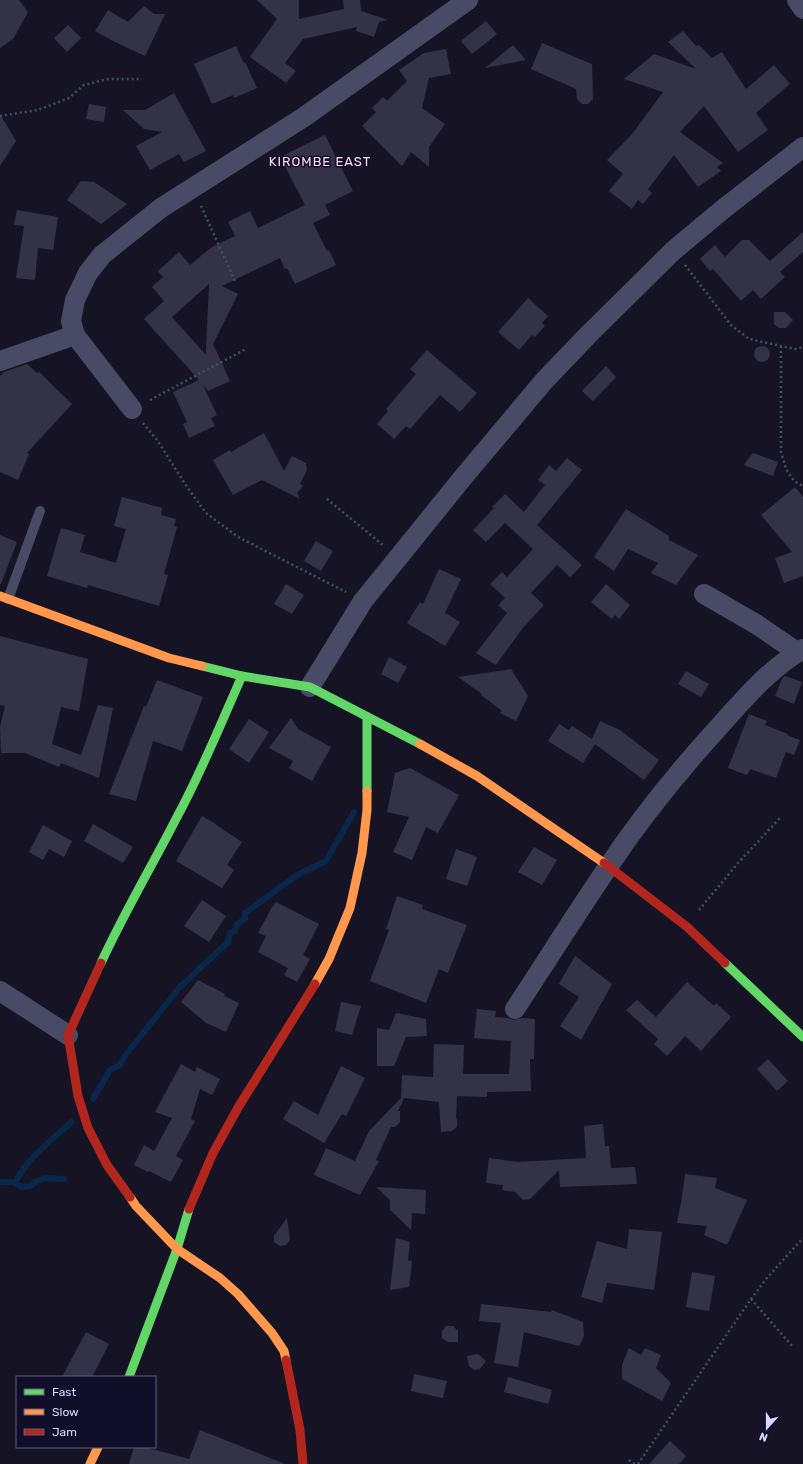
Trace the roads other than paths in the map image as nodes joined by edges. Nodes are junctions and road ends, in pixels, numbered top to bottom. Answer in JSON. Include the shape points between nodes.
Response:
{"nodes":[{"id":1,"x":468,"y":0,"type":"edge"},
{"id":2,"x":797,"y":0,"type":"edge"},
{"id":3,"x":803,"y":9,"type":"edge"},
{"id":4,"x":803,"y":147,"type":"edge"},
{"id":5,"x":75,"y":335,"type":"junction"},
{"id":6,"x":0,"y":361,"type":"edge"},
{"id":7,"x":132,"y":409,"type":"road end"},
{"id":8,"x":40,"y":511,"type":"dead end"},
{"id":9,"x":704,"y":594,"type":"dead end"},
{"id":10,"x":4,"y":598,"type":"edge"},
{"id":11,"x":800,"y":651,"type":"edge"},
{"id":12,"x":242,"y":676,"type":"junction"},
{"id":13,"x":310,"y":687,"type":"junction"},
{"id":14,"x":367,"y":717,"type":"junction"},
{"id":15,"x":609,"y":866,"type":"junction"},
{"id":16,"x":0,"y":991,"type":"edge"},
{"id":17,"x":515,"y":1009,"type":"dead end"},
{"id":18,"x":68,"y":1035,"type":"junction"},
{"id":19,"x":803,"y":1037,"type":"edge"},
{"id":20,"x":177,"y":1249,"type":"junction"},
{"id":21,"x":129,"y":1376,"type":"edge"},
{"id":22,"x":98,"y":1448,"type":"edge"},
{"id":23,"x":90,"y":1464,"type":"edge"},
{"id":24,"x":303,"y":1464,"type":"edge"}],
"edges":[{"from":1,"to":5,"type":"street","via":[[304,117],[161,208],[102,255],[88,273],[75,300],[71,321]]},
{"from":2,"to":3,"type":"street"},
{"from":4,"to":13,"type":"street","via":[[673,251],[544,381],[363,601]]},
{"from":5,"to":6,"type":"street"},
{"from":5,"to":7,"type":"street"},
{"from":8,"to":10,"type":"lane"},
{"from":9,"to":11,"type":"street"},
{"from":10,"to":12,"type":"street","via":[[169,658]]},
{"from":11,"to":15,"type":"street","via":[[768,675],[740,702],[650,810]]},
{"from":12,"to":13,"type":"street"},
{"from":12,"to":18,"type":"street","via":[[205,761],[115,932]]},
{"from":13,"to":14,"type":"street"},
{"from":14,"to":15,"type":"street","via":[[477,776]]},
{"from":14,"to":20,"type":"street","via":[[367,810],[362,853],[350,908],[329,959],[213,1153],[188,1210]]},
{"from":15,"to":17,"type":"street"},
{"from":15,"to":19,"type":"street","via":[[686,926]]},
{"from":16,"to":18,"type":"street"},
{"from":18,"to":20,"type":"street","via":[[78,1096],[91,1134],[107,1165],[136,1206]]},
{"from":20,"to":21,"type":"street"},
{"from":20,"to":24,"type":"street","via":[[220,1278],[238,1294],[272,1332],[284,1351],[300,1430]]},
{"from":22,"to":23,"type":"street"}]}
